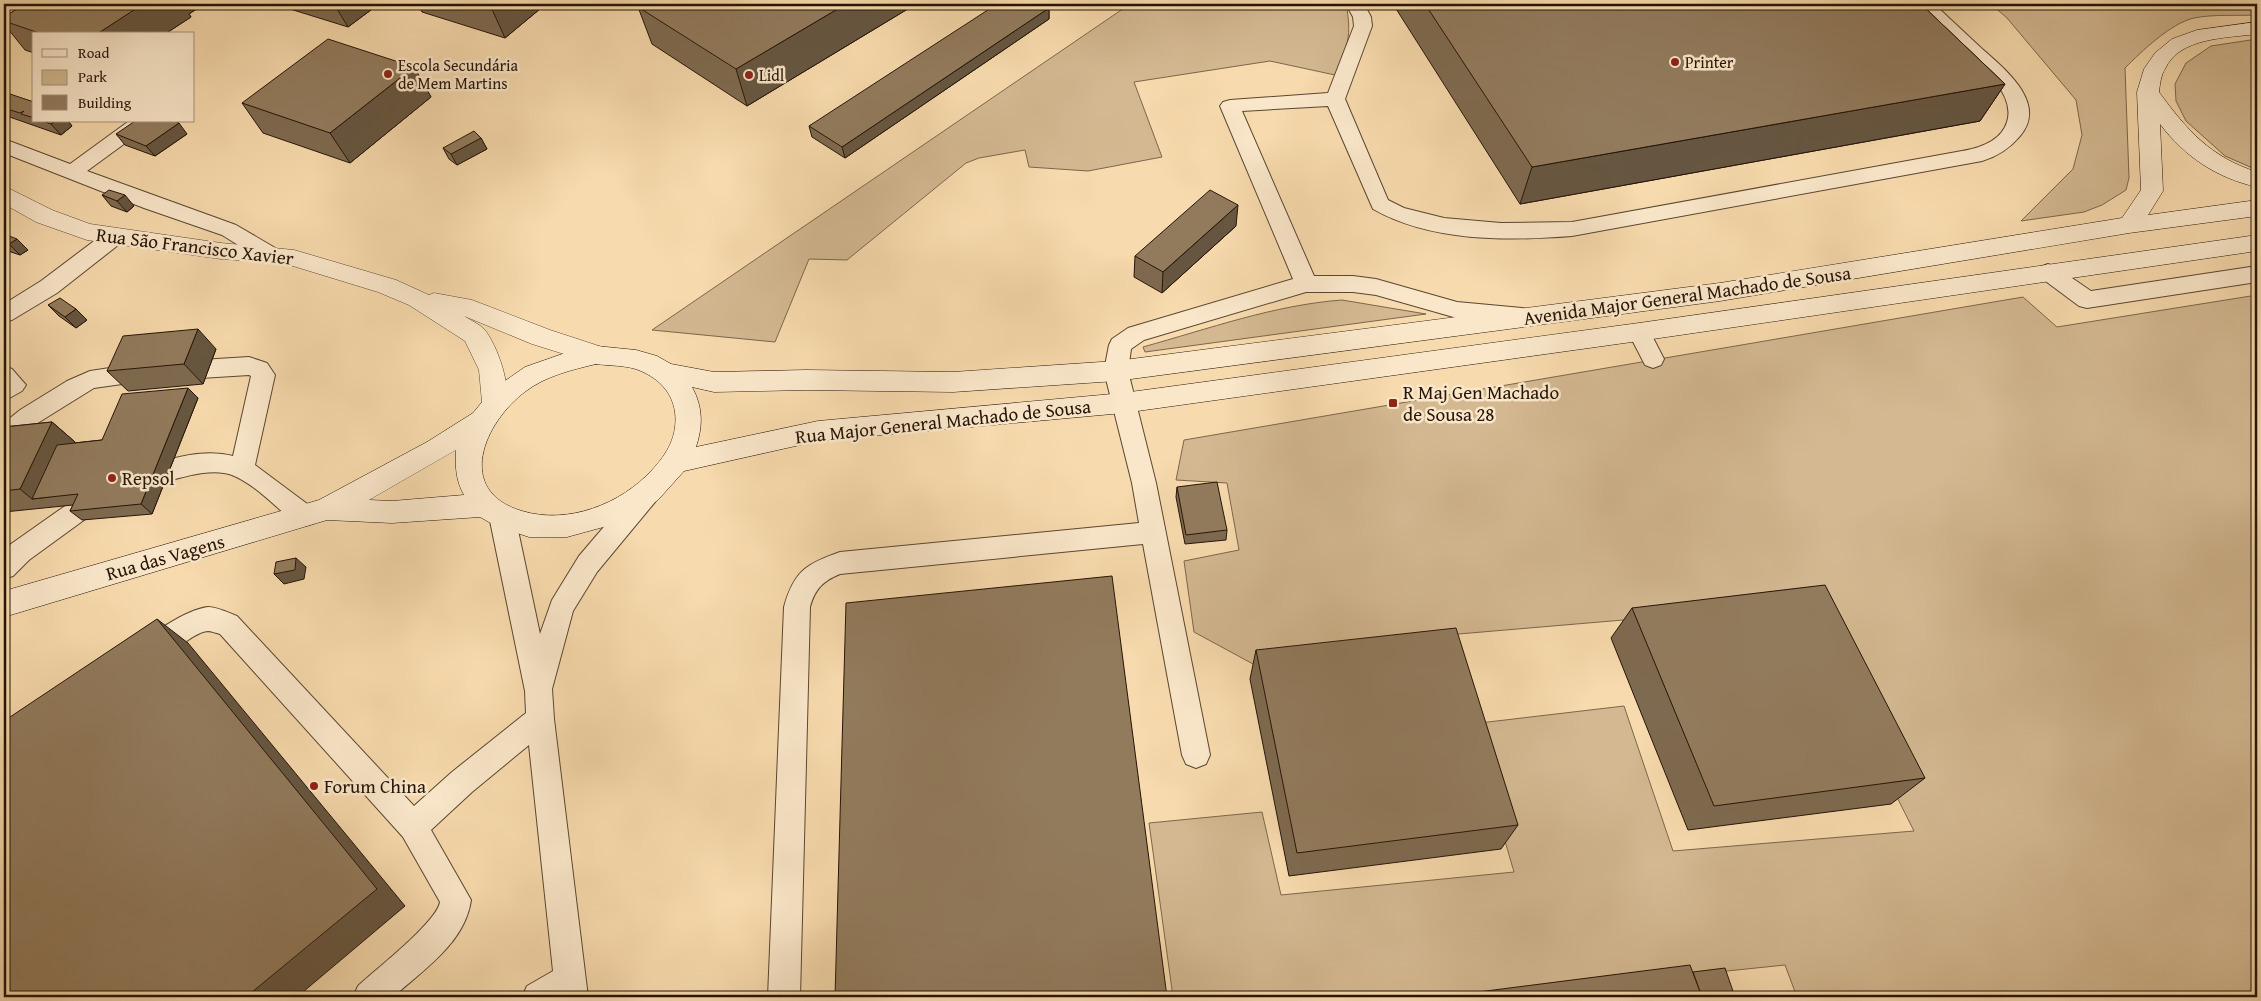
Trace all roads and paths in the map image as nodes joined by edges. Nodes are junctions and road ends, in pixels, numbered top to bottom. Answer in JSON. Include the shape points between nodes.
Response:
{"nodes":[{"id":1,"x":14,"y":4,"type":"edge"},
{"id":2,"x":1356,"y":4,"type":"edge"},
{"id":3,"x":1924,"y":4,"type":"edge"},
{"id":4,"x":4,"y":10,"type":"edge"},
{"id":5,"x":2257,"y":28,"type":"edge"},
{"id":6,"x":2148,"y":92,"type":"junction"},
{"id":7,"x":1335,"y":100,"type":"junction"},
{"id":8,"x":142,"y":122,"type":"edge"},
{"id":9,"x":4,"y":146,"type":"edge"},
{"id":10,"x":72,"y":172,"type":"junction"},
{"id":11,"x":2257,"y":180,"type":"edge"},
{"id":12,"x":4,"y":194,"type":"edge"},
{"id":13,"x":2257,"y":208,"type":"edge"},
{"id":14,"x":2130,"y":225,"type":"junction"},
{"id":15,"x":114,"y":237,"type":"junction"},
{"id":16,"x":2257,"y":243,"type":"edge"},
{"id":17,"x":269,"y":254,"type":"junction"},
{"id":18,"x":2048,"y":272,"type":"junction"},
{"id":19,"x":2257,"y":274,"type":"edge"},
{"id":20,"x":1306,"y":284,"type":"junction"},
{"id":21,"x":418,"y":300,"type":"junction"},
{"id":22,"x":4,"y":314,"type":"edge"},
{"id":23,"x":1538,"y":317,"type":"junction"},
{"id":24,"x":1639,"y":332,"type":"junction"},
{"id":25,"x":596,"y":355,"type":"junction"},
{"id":26,"x":1652,"y":359,"type":"dead end"},
{"id":27,"x":1116,"y":371,"type":"junction"},
{"id":28,"x":663,"y":372,"type":"junction"},
{"id":29,"x":4,"y":375,"type":"edge"},
{"id":30,"x":4,"y":392,"type":"edge"},
{"id":31,"x":1123,"y":403,"type":"junction"},
{"id":32,"x":488,"y":412,"type":"junction"},
{"id":33,"x":4,"y":437,"type":"edge"},
{"id":34,"x":677,"y":462,"type":"junction"},
{"id":35,"x":242,"y":469,"type":"junction"},
{"id":36,"x":646,"y":495,"type":"junction"},
{"id":37,"x":494,"y":511,"type":"junction"},
{"id":38,"x":316,"y":513,"type":"junction"},
{"id":39,"x":1153,"y":532,"type":"junction"},
{"id":40,"x":7,"y":557,"type":"edge"},
{"id":41,"x":4,"y":604,"type":"edge"},
{"id":42,"x":124,"y":670,"type":"edge"},
{"id":43,"x":540,"y":705,"type":"junction"},
{"id":44,"x":1196,"y":755,"type":"dead end"},
{"id":45,"x":413,"y":827,"type":"junction"},
{"id":46,"x":571,"y":989,"type":"edge"},
{"id":47,"x":369,"y":997,"type":"edge"},
{"id":48,"x":538,"y":997,"type":"edge"},
{"id":49,"x":784,"y":997,"type":"edge"}],
"edges":[{"from":1,"to":4,"type":"lane"},
{"from":2,"to":7,"type":"lane","via":[[1363,26]]},
{"from":3,"to":7,"type":"lane","via":[[2009,84],[2019,106],[2019,116],[2015,129],[2001,145],[1982,154],[1962,158],[1572,229],[1545,232],[1437,224],[1391,212],[1380,204]]},
{"from":5,"to":6,"type":"street","via":[[2204,34],[2179,43],[2154,68]]},
{"from":6,"to":11,"type":"street","via":[[2179,135],[2202,155],[2234,174]]},
{"from":6,"to":14,"type":"street","via":[[2152,190]]},
{"from":7,"to":20,"type":"lane","via":[[1230,106]]},
{"from":8,"to":10,"type":"lane"},
{"from":9,"to":10,"type":"lane"},
{"from":10,"to":17,"type":"lane","via":[[229,230]]},
{"from":12,"to":15,"type":"street","name":"Rua São Francisco Xavier","via":[[54,220],[87,232]]},
{"from":13,"to":14,"type":"street","name":"Avenida Major General Machado de Sousa"},
{"from":14,"to":23,"type":"street","name":"Avenida Major General Machado de Sousa","via":[[1730,291]]},
{"from":15,"to":17,"type":"street","name":"Rua São Francisco Xavier"},
{"from":15,"to":22,"type":"lane","via":[[49,286]]},
{"from":16,"to":18,"type":"street","name":"Avenida Major General Machado de Sousa"},
{"from":17,"to":21,"type":"street","name":"Rua São Francisco Xavier","via":[[333,269],[387,286]]},
{"from":18,"to":19,"type":"lane","via":[[2087,300]]},
{"from":18,"to":24,"type":"street","name":"Avenida Major General Machado de Sousa"},
{"from":20,"to":23,"type":"lane","via":[[1376,287],[1458,310]]},
{"from":20,"to":27,"type":"lane","via":[[1136,334],[1120,345]]},
{"from":21,"to":25,"type":"street","name":"Rua São Francisco Xavier","via":[[463,306]]},
{"from":21,"to":32,"type":"street","name":"Rua São Francisco Xavier","via":[[475,335],[492,370]]},
{"from":23,"to":27,"type":"street","name":"Avenida Major General Machado de Sousa"},
{"from":24,"to":26,"type":"lane"},
{"from":24,"to":31,"type":"street","name":"Avenida Major General Machado de Sousa"},
{"from":25,"to":28,"type":"street","via":[[647,363]]},
{"from":25,"to":32,"type":"street","name":"Rua das Vagens","via":[[533,374]]},
{"from":27,"to":28,"type":"street","name":"Rua Major General Machado de Sousa","via":[[953,382],[714,382]]},
{"from":27,"to":31,"type":"lane"},
{"from":28,"to":34,"type":"street","via":[[680,386],[688,407],[688,434]]},
{"from":29,"to":30,"type":"lane","via":[[14,385]]},
{"from":31,"to":34,"type":"street","name":"Rua Major General Machado de Sousa","via":[[818,431]]},
{"from":31,"to":39,"type":"lane"},
{"from":32,"to":37,"type":"street","via":[[468,451],[469,480]]},
{"from":32,"to":38,"type":"street","name":"Rua das Vagens","via":[[436,450]]},
{"from":33,"to":35,"type":"lane","via":[[44,407],[90,380],[136,373],[249,366],[263,374]]},
{"from":34,"to":36,"type":"street"},
{"from":35,"to":38,"type":"lane"},
{"from":35,"to":40,"type":"lane","via":[[223,464],[187,466],[111,488],[20,552]]},
{"from":36,"to":37,"type":"street","via":[[611,515],[573,525],[534,526]]},
{"from":36,"to":43,"type":"lane","via":[[588,564],[561,608]]},
{"from":37,"to":38,"type":"street","name":"Rua das Vagens"},
{"from":37,"to":43,"type":"lane"},
{"from":38,"to":41,"type":"street","name":"Rua das Vagens"},
{"from":39,"to":44,"type":"lane"},
{"from":39,"to":49,"type":"lane","via":[[840,563],[818,570],[802,588],[798,607]]},
{"from":42,"to":45,"type":"lane","via":[[188,626],[208,619],[228,624]]},
{"from":43,"to":45,"type":"lane"},
{"from":43,"to":46,"type":"lane"},
{"from":45,"to":47,"type":"lane","via":[[456,900],[454,913],[439,934]]},
{"from":46,"to":48,"type":"lane"}]}
